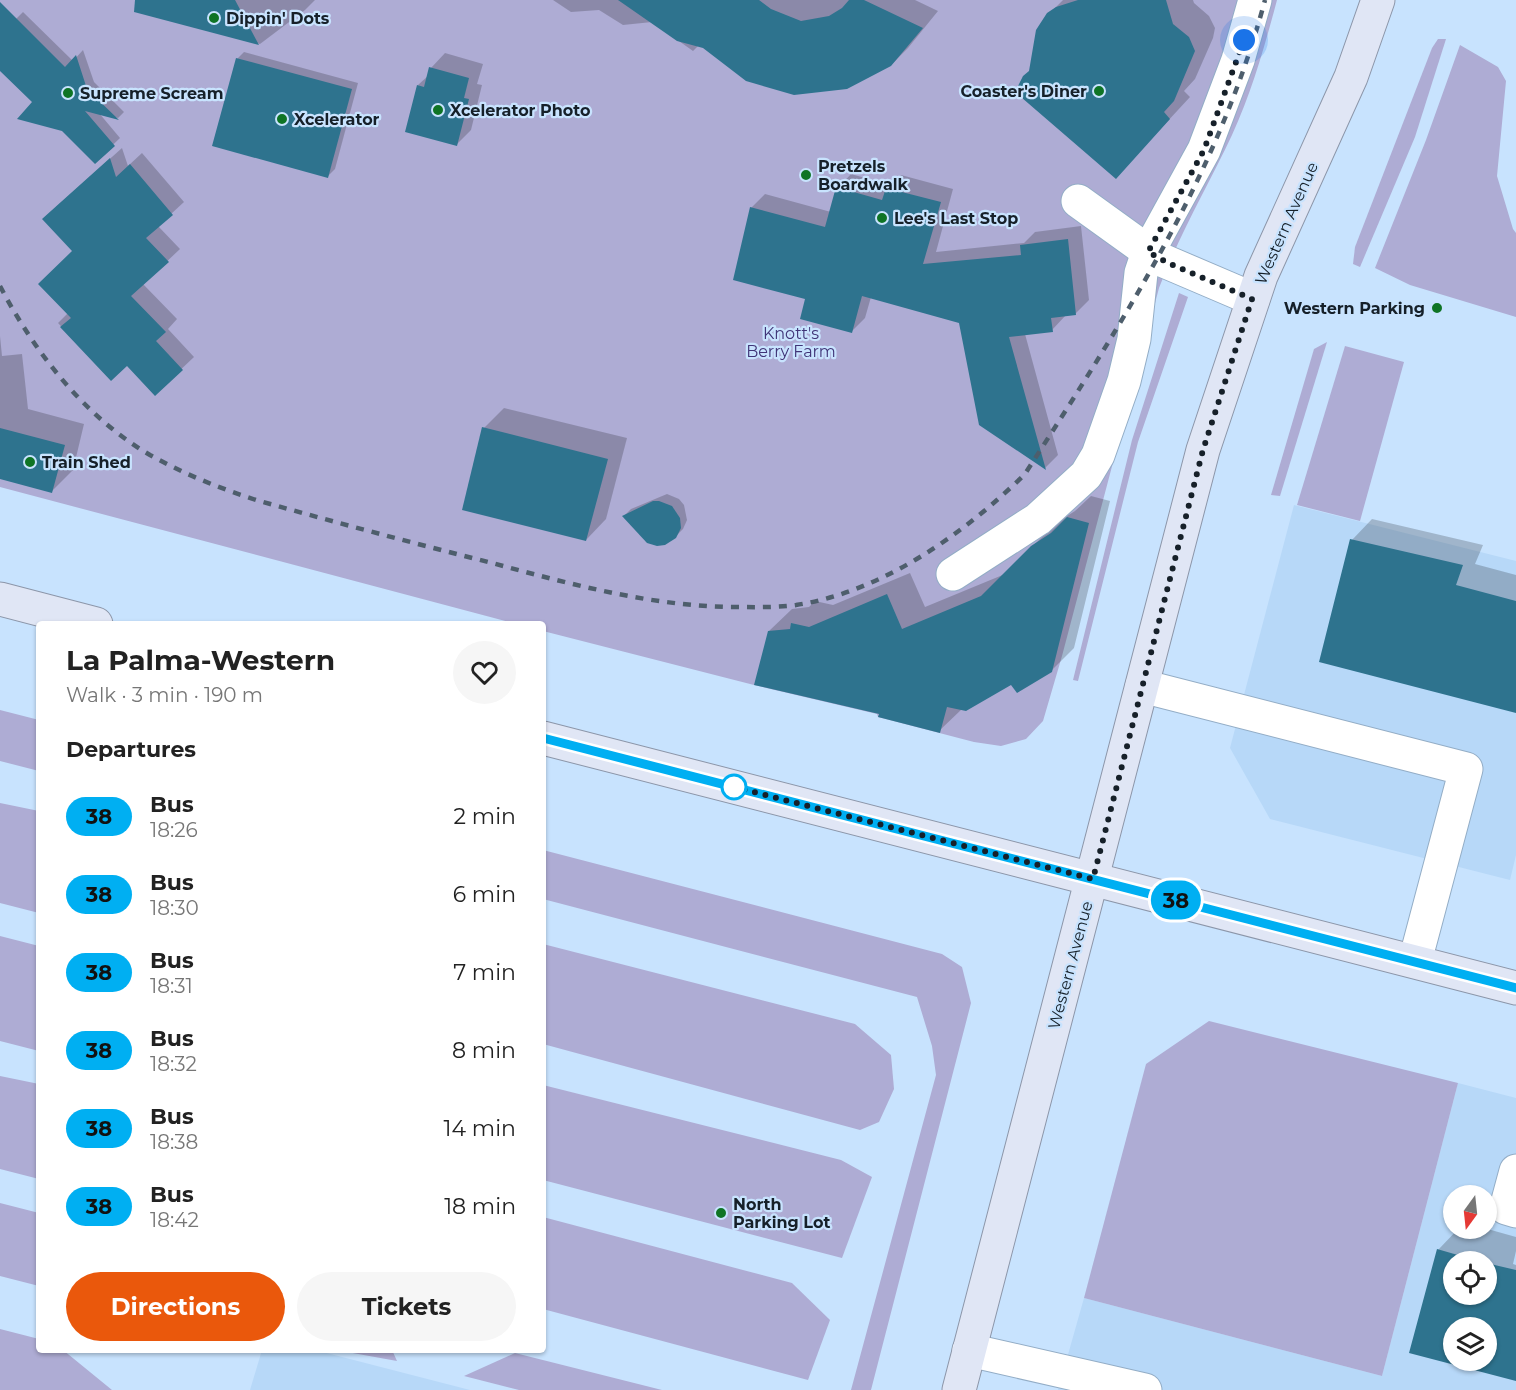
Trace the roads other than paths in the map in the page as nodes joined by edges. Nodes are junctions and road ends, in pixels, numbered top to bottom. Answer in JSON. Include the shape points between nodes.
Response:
{"nodes":[{"id":1,"x":1255,"y":0,"type":"edge"},
{"id":2,"x":1378,"y":0,"type":"edge"},
{"id":3,"x":1078,"y":201,"type":"dead end"},
{"id":4,"x":1148,"y":252,"type":"junction"},
{"id":5,"x":1252,"y":299,"type":"junction"},
{"id":6,"x":953,"y":574,"type":"dead end"},
{"id":7,"x":0,"y":599,"type":"edge"},
{"id":8,"x":84,"y":621,"type":"edge"},
{"id":9,"x":1142,"y":686,"type":"junction"},
{"id":10,"x":546,"y":739,"type":"edge"},
{"id":11,"x":1093,"y":879,"type":"junction"},
{"id":12,"x":1415,"y":962,"type":"junction"},
{"id":13,"x":1516,"y":988,"type":"edge"},
{"id":14,"x":1516,"y":1171,"type":"edge"},
{"id":15,"x":1516,"y":1211,"type":"edge"},
{"id":16,"x":969,"y":1350,"type":"junction"},
{"id":17,"x":959,"y":1390,"type":"edge"},
{"id":18,"x":1145,"y":1390,"type":"edge"}],
"edges":[{"from":1,"to":4,"type":"lane","via":[[1238,60],[1204,150]]},
{"from":2,"to":5,"type":"main road","name":"Western Avenue","via":[[1351,77]]},
{"from":3,"to":4,"type":"lane"},
{"from":4,"to":5,"type":"lane"},
{"from":4,"to":6,"type":"lane","via":[[1141,273],[1134,339],[1124,381],[1098,455],[1086,475],[1038,519]]},
{"from":5,"to":9,"type":"main road","name":"Western Avenue","via":[[1203,450]]},
{"from":7,"to":8,"type":"main road"},
{"from":9,"to":11,"type":"main road","name":"Western Avenue"},
{"from":9,"to":12,"type":"lane","via":[[1466,769]]},
{"from":10,"to":11,"type":"main road"},
{"from":11,"to":12,"type":"main road"},
{"from":11,"to":16,"type":"main road","name":"Western Avenue"},
{"from":12,"to":13,"type":"main road"},
{"from":14,"to":15,"type":"lane","via":[[1506,1208]]},
{"from":16,"to":17,"type":"main road","name":"Western Avenue"},
{"from":16,"to":18,"type":"lane"}]}
